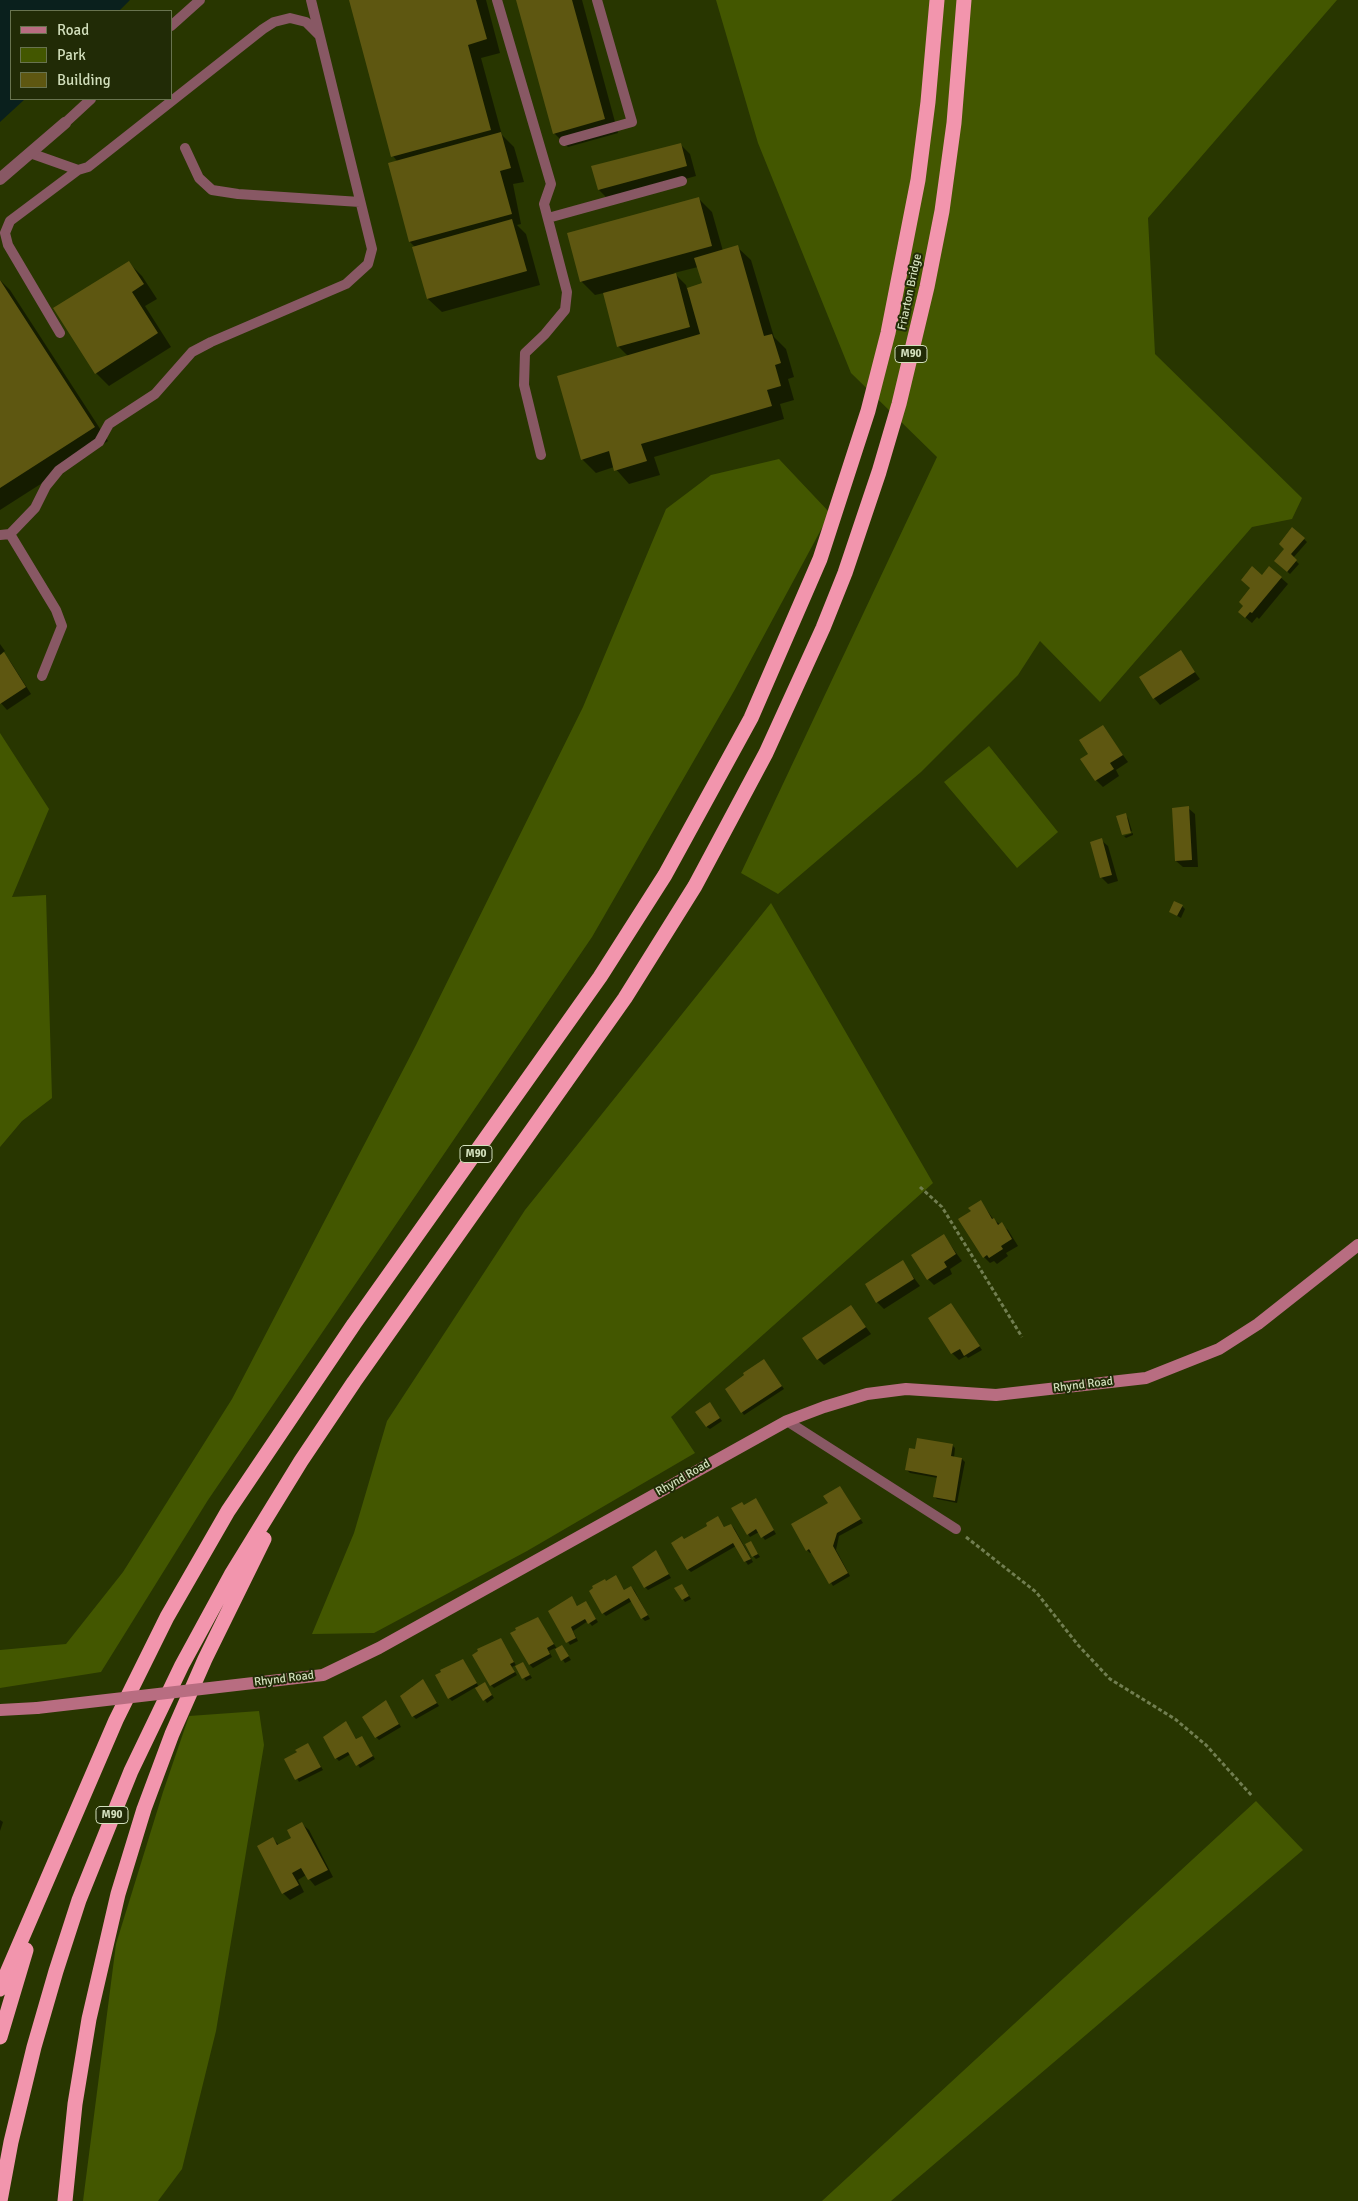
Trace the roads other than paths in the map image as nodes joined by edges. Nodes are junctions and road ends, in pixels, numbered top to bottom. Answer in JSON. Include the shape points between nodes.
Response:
{"nodes":[{"id":1,"x":200,"y":0,"type":"edge"},
{"id":2,"x":311,"y":0,"type":"edge"},
{"id":3,"x":497,"y":0,"type":"edge"},
{"id":4,"x":597,"y":0,"type":"edge"},
{"id":5,"x":937,"y":0,"type":"edge"},
{"id":6,"x":964,"y":0,"type":"edge"},
{"id":7,"x":172,"y":25,"type":"edge"},
{"id":8,"x":320,"y":36,"type":"junction"},
{"id":9,"x":90,"y":100,"type":"edge"},
{"id":10,"x":64,"y":123,"type":"joint"},
{"id":11,"x":564,"y":141,"type":"dead end"},
{"id":12,"x":185,"y":148,"type":"dead end"},
{"id":13,"x":30,"y":153,"type":"junction"},
{"id":14,"x":78,"y":170,"type":"junction"},
{"id":15,"x":0,"y":179,"type":"edge"},
{"id":16,"x":682,"y":181,"type":"dead end"},
{"id":17,"x":360,"y":202,"type":"junction"},
{"id":18,"x":548,"y":218,"type":"junction"},
{"id":19,"x":60,"y":333,"type":"dead end"},
{"id":20,"x":541,"y":455,"type":"dead end"},
{"id":21,"x":5,"y":534,"type":"edge"},
{"id":22,"x":42,"y":676,"type":"dead end"},
{"id":23,"x":1358,"y":1245,"type":"edge"},
{"id":24,"x":787,"y":1421,"type":"junction"},
{"id":25,"x":301,"y":1461,"type":"junction"},
{"id":26,"x":956,"y":1529,"type":"road end"},
{"id":27,"x":0,"y":1710,"type":"edge"},
{"id":28,"x":76,"y":1810,"type":"junction"},
{"id":29,"x":0,"y":1989,"type":"edge"},
{"id":30,"x":0,"y":2037,"type":"edge"},
{"id":31,"x":0,"y":2201,"type":"edge"},
{"id":32,"x":65,"y":2201,"type":"edge"}],
"edges":[{"from":1,"to":7,"type":"lane"},
{"from":2,"to":8,"type":"lane"},
{"from":3,"to":18,"type":"lane","via":[[551,184],[544,204]]},
{"from":4,"to":11,"type":"lane","via":[[632,122]]},
{"from":5,"to":28,"type":"highway","name":"Friarton Bridge","number":"M90","via":[[918,180],[888,333],[868,411],[820,559],[751,718],[670,866],[600,977],[354,1324],[228,1511],[167,1617]]},
{"from":6,"to":25,"type":"highway","name":"Friarton Bridge","number":"M90","via":[[954,122],[928,286],[899,404],[845,572],[794,692],[704,869],[625,998]]},
{"from":8,"to":14,"type":"lane","via":[[306,22],[290,18],[274,22],[88,167]]},
{"from":8,"to":17,"type":"lane"},
{"from":9,"to":10,"type":"lane"},
{"from":10,"to":13,"type":"street"},
{"from":12,"to":17,"type":"lane","via":[[199,178],[212,190]]},
{"from":13,"to":14,"type":"lane"},
{"from":13,"to":15,"type":"street"},
{"from":14,"to":19,"type":"lane","via":[[10,221],[5,233],[8,245]]},
{"from":16,"to":18,"type":"lane"},
{"from":17,"to":21,"type":"lane","via":[[372,249],[368,264],[346,284],[192,352],[155,394],[109,424],[99,442],[59,470],[35,508]]},
{"from":18,"to":20,"type":"lane","via":[[567,292],[565,310],[525,353],[524,385]]},
{"from":21,"to":22,"type":"lane","via":[[56,610],[62,626]]},
{"from":23,"to":24,"type":"street","name":"Rhynd Road","via":[[1258,1324],[1219,1349],[1146,1378],[996,1395],[906,1389],[867,1394]]},
{"from":24,"to":26,"type":"lane"},
{"from":24,"to":27,"type":"street","name":"Rhynd Road","bridge":true,"via":[[379,1648],[323,1674]]},
{"from":25,"to":31,"type":"highway","number":"M90","via":[[231,1575],[182,1665],[106,1830],[56,1971],[11,2142]]},
{"from":25,"to":32,"type":"highway","number":"M90","via":[[205,1659],[144,1809],[118,1894],[88,2019]]},
{"from":28,"to":29,"type":"highway","number":"M90"},
{"from":28,"to":30,"type":"highway","number":"M90","via":[[35,1923]]}]}
